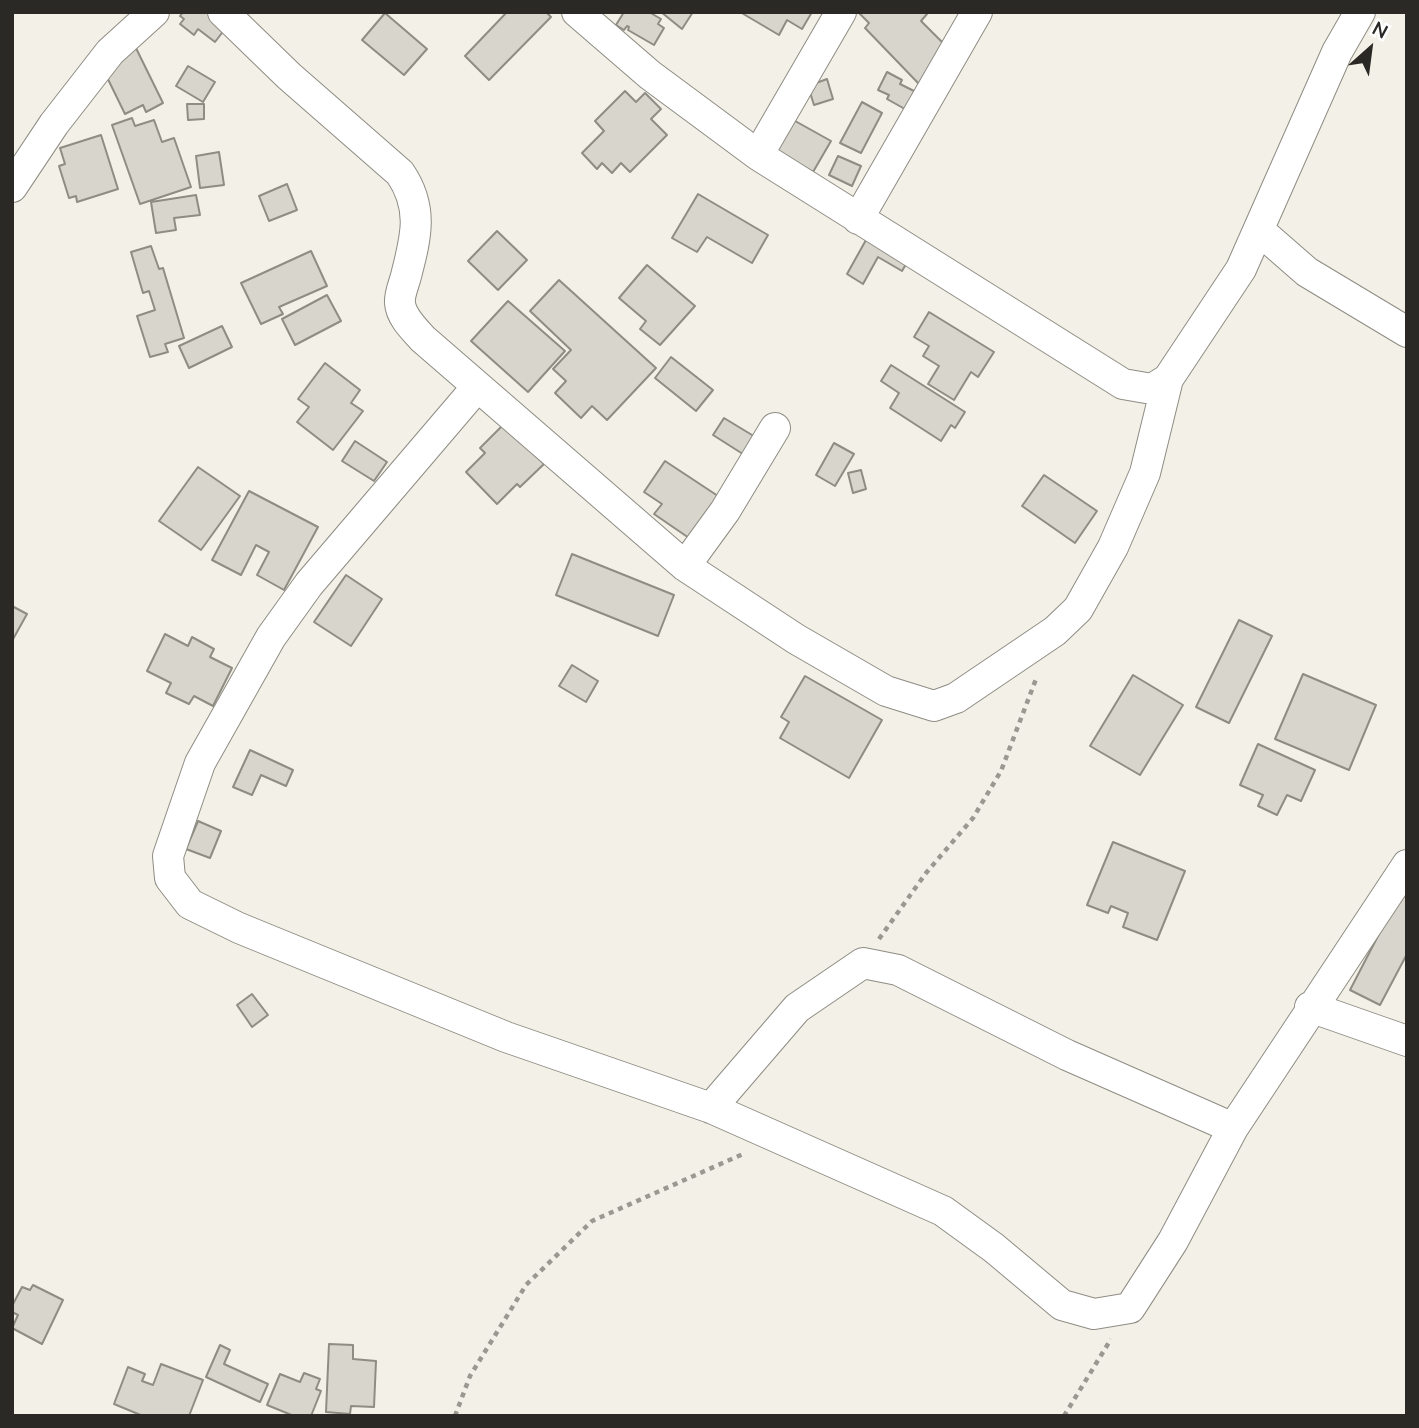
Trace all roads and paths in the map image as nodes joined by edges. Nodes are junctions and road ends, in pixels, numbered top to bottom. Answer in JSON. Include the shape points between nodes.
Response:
{"nodes":[{"id":1,"x":154,"y":12,"type":"edge"},
{"id":2,"x":223,"y":12,"type":"edge"},
{"id":3,"x":577,"y":12,"type":"edge"},
{"id":4,"x":841,"y":12,"type":"edge"},
{"id":5,"x":977,"y":12,"type":"edge"},
{"id":6,"x":1360,"y":12,"type":"edge"},
{"id":7,"x":758,"y":155,"type":"junction"},
{"id":8,"x":12,"y":187,"type":"edge"},
{"id":9,"x":858,"y":219,"type":"junction"},
{"id":10,"x":1260,"y":231,"type":"junction"},
{"id":11,"x":1241,"y":269,"type":"junction"},
{"id":12,"x":1307,"y":272,"type":"junction"},
{"id":13,"x":1407,"y":332,"type":"edge"},
{"id":14,"x":1168,"y":379,"type":"junction"},
{"id":15,"x":477,"y":387,"type":"junction"},
{"id":16,"x":775,"y":428,"type":"dead end"},
{"id":17,"x":685,"y":566,"type":"junction"},
{"id":18,"x":1055,"y":631,"type":"junction"},
{"id":19,"x":1407,"y":866,"type":"edge"},
{"id":20,"x":863,"y":963,"type":"junction"},
{"id":21,"x":1310,"y":1007,"type":"junction"},
{"id":22,"x":1407,"y":1041,"type":"edge"},
{"id":23,"x":711,"y":1108,"type":"junction"},
{"id":24,"x":1233,"y":1128,"type":"junction"},
{"id":25,"x":770,"y":1135,"type":"junction"},
{"id":26,"x":1130,"y":1308,"type":"junction"},
{"id":27,"x":456,"y":1416,"type":"edge"},
{"id":28,"x":1064,"y":1416,"type":"edge"}],
"edges":[{"from":1,"to":8,"type":"street","via":[[110,52]]},
{"from":2,"to":15,"type":"street","via":[[407,182],[417,209],[414,246],[400,302],[406,320]]},
{"from":3,"to":7,"type":"street","via":[[650,75]]},
{"from":4,"to":7,"type":"street"},
{"from":5,"to":9,"type":"street"},
{"from":6,"to":10,"type":"street","via":[[1336,52]]},
{"from":7,"to":9,"type":"street"},
{"from":9,"to":14,"type":"street","via":[[1123,384],[1152,389]]},
{"from":10,"to":11,"type":"street"},
{"from":10,"to":12,"type":"street"},
{"from":11,"to":12,"type":"street"},
{"from":11,"to":14,"type":"street"},
{"from":12,"to":13,"type":"street"},
{"from":14,"to":18,"type":"street","via":[[1145,473],[1112,547],[1078,609]]},
{"from":15,"to":17,"type":"street"},
{"from":15,"to":23,"type":"street","via":[[344,542],[271,637],[200,763],[168,856],[170,878],[190,904],[239,928],[506,1037]]},
{"from":16,"to":17,"type":"street"},
{"from":17,"to":18,"type":"street","via":[[886,691],[934,706],[956,698]]},
{"from":18,"to":20,"type":"path","via":[[1001,771],[973,818],[926,873]]},
{"from":19,"to":21,"type":"street"},
{"from":20,"to":23,"type":"street","via":[[797,1009]]},
{"from":20,"to":24,"type":"street","via":[[898,970],[1067,1055]]},
{"from":21,"to":22,"type":"street"},
{"from":21,"to":24,"type":"street"},
{"from":23,"to":25,"type":"street"},
{"from":24,"to":26,"type":"street","via":[[1173,1241]]},
{"from":25,"to":26,"type":"street","via":[[943,1211],[1062,1305],[1094,1314]]},
{"from":25,"to":27,"type":"path","via":[[707,1172],[592,1221],[526,1285],[470,1376]]},
{"from":26,"to":28,"type":"path"}]}
